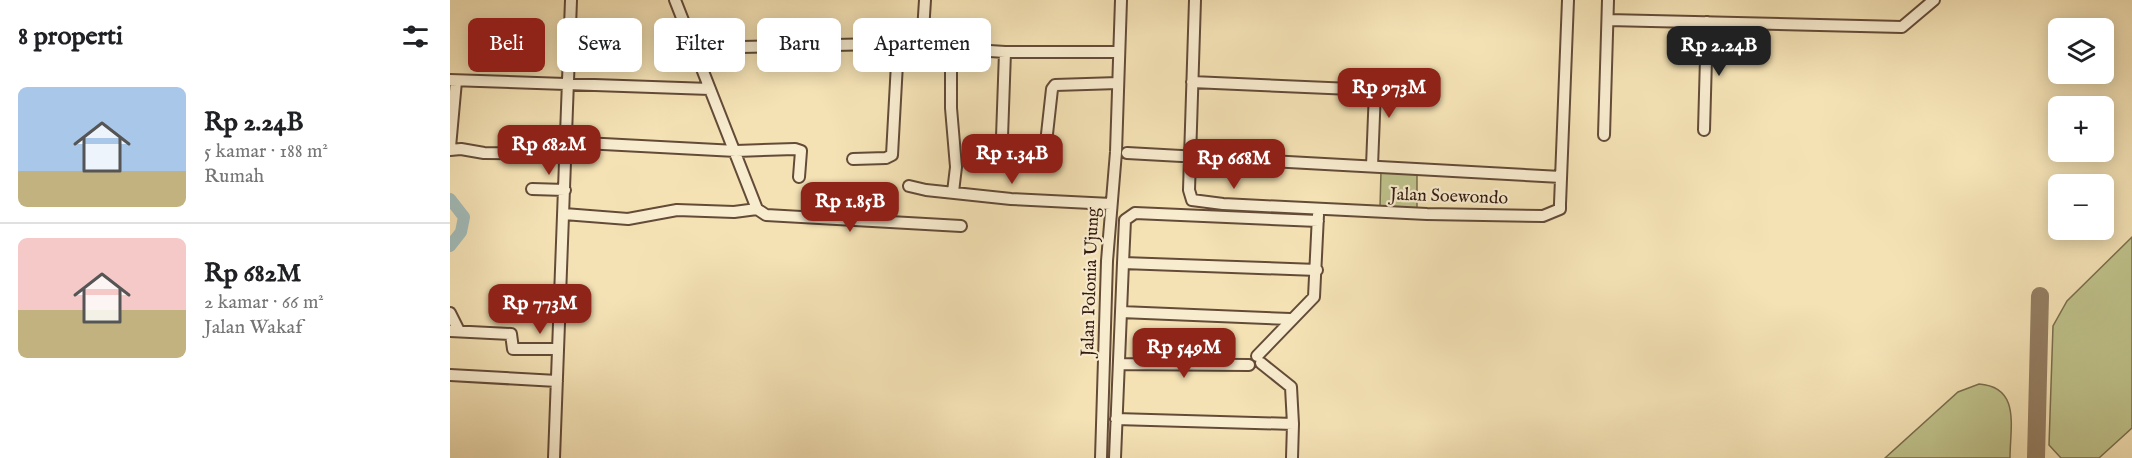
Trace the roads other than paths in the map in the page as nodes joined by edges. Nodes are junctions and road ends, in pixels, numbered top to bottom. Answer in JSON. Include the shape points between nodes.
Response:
{"nodes":[{"id":1,"x":571,"y":0,"type":"edge"},
{"id":2,"x":675,"y":0,"type":"edge"},
{"id":3,"x":925,"y":0,"type":"edge"},
{"id":4,"x":1121,"y":0,"type":"edge"},
{"id":5,"x":1195,"y":0,"type":"edge"},
{"id":6,"x":1568,"y":0,"type":"edge"},
{"id":7,"x":1608,"y":0,"type":"edge"},
{"id":8,"x":1934,"y":0,"type":"edge"},
{"id":9,"x":570,"y":18,"type":"edge"},
{"id":10,"x":682,"y":18,"type":"edge"},
{"id":11,"x":924,"y":18,"type":"edge"},
{"id":12,"x":1608,"y":20,"type":"junction"},
{"id":13,"x":1707,"y":22,"type":"junction"},
{"id":14,"x":853,"y":45,"type":"edge"},
{"id":15,"x":745,"y":46,"type":"edge"},
{"id":16,"x":991,"y":51,"type":"edge"},
{"id":17,"x":1005,"y":52,"type":"junction"},
{"id":18,"x":1119,"y":52,"type":"junction"},
{"id":19,"x":568,"y":72,"type":"edge"},
{"id":20,"x":704,"y":72,"type":"edge"},
{"id":21,"x":897,"y":72,"type":"edge"},
{"id":22,"x":951,"y":72,"type":"edge"},
{"id":23,"x":453,"y":80,"type":"edge"},
{"id":24,"x":1118,"y":82,"type":"junction"},
{"id":25,"x":1192,"y":82,"type":"junction"},
{"id":26,"x":568,"y":84,"type":"junction"},
{"id":27,"x":710,"y":88,"type":"junction"},
{"id":28,"x":1704,"y":130,"type":"dead end"},
{"id":29,"x":1047,"y":134,"type":"dead end"},
{"id":30,"x":1604,"y":135,"type":"dead end"},
{"id":31,"x":1002,"y":137,"type":"dead end"},
{"id":32,"x":565,"y":148,"type":"junction"},
{"id":33,"x":450,"y":149,"type":"edge"},
{"id":34,"x":736,"y":151,"type":"junction"},
{"id":35,"x":1127,"y":153,"type":"dead end"},
{"id":36,"x":1190,"y":158,"type":"junction"},
{"id":37,"x":853,"y":159,"type":"dead end"},
{"id":38,"x":1372,"y":166,"type":"junction"},
{"id":39,"x":799,"y":177,"type":"dead end"},
{"id":40,"x":1561,"y":177,"type":"junction"},
{"id":41,"x":909,"y":186,"type":"dead end"},
{"id":42,"x":532,"y":189,"type":"dead end"},
{"id":43,"x":565,"y":190,"type":"junction"},
{"id":44,"x":953,"y":192,"type":"junction"},
{"id":45,"x":1111,"y":204,"type":"junction"},
{"id":46,"x":757,"y":209,"type":"junction"},
{"id":47,"x":1318,"y":209,"type":"junction"},
{"id":48,"x":564,"y":214,"type":"junction"},
{"id":49,"x":1318,"y":221,"type":"junction"},
{"id":50,"x":961,"y":226,"type":"dead end"},
{"id":51,"x":1123,"y":262,"type":"junction"},
{"id":52,"x":1317,"y":270,"type":"junction"},
{"id":53,"x":1121,"y":312,"type":"junction"},
{"id":54,"x":450,"y":313,"type":"edge"},
{"id":55,"x":1290,"y":319,"type":"junction"},
{"id":56,"x":454,"y":331,"type":"edge"},
{"id":57,"x":558,"y":350,"type":"junction"},
{"id":58,"x":1256,"y":361,"type":"junction"},
{"id":59,"x":1119,"y":364,"type":"junction"},
{"id":60,"x":450,"y":375,"type":"edge"},
{"id":61,"x":557,"y":381,"type":"junction"},
{"id":62,"x":1116,"y":419,"type":"junction"},
{"id":63,"x":1293,"y":424,"type":"junction"},
{"id":64,"x":554,"y":458,"type":"edge"},
{"id":65,"x":1101,"y":458,"type":"edge"},
{"id":66,"x":1115,"y":458,"type":"edge"},
{"id":67,"x":1292,"y":458,"type":"edge"}],
"edges":[{"from":1,"to":9,"type":"street"},
{"from":2,"to":10,"type":"street"},
{"from":3,"to":11,"type":"street"},
{"from":4,"to":18,"type":"street","name":"Jalan Polonia Ujung"},
{"from":5,"to":25,"type":"street"},
{"from":6,"to":40,"type":"street"},
{"from":7,"to":12,"type":"street"},
{"from":8,"to":13,"type":"street","via":[[1902,27]]},
{"from":12,"to":13,"type":"street"},
{"from":12,"to":30,"type":"street"},
{"from":13,"to":28,"type":"street"},
{"from":14,"to":15,"type":"street"},
{"from":16,"to":17,"type":"street"},
{"from":17,"to":18,"type":"street"},
{"from":17,"to":31,"type":"street"},
{"from":18,"to":24,"type":"street","name":"Jalan Polonia Ujung"},
{"from":19,"to":26,"type":"street"},
{"from":20,"to":27,"type":"street"},
{"from":21,"to":37,"type":"street","via":[[892,155],[886,159]]},
{"from":22,"to":44,"type":"street","via":[[956,167]]},
{"from":23,"to":26,"type":"street"},
{"from":23,"to":33,"type":"street"},
{"from":24,"to":29,"type":"street","via":[[1055,85]]},
{"from":24,"to":45,"type":"street","name":"Jalan Polonia Ujung"},
{"from":25,"to":36,"type":"street"},
{"from":25,"to":38,"type":"street","via":[[1375,90]]},
{"from":26,"to":27,"type":"street"},
{"from":26,"to":32,"type":"street"},
{"from":27,"to":34,"type":"street"},
{"from":32,"to":33,"type":"street","via":[[484,153]]},
{"from":32,"to":34,"type":"street"},
{"from":32,"to":43,"type":"street"},
{"from":34,"to":39,"type":"street","via":[[799,150]]},
{"from":34,"to":46,"type":"street"},
{"from":35,"to":36,"type":"street"},
{"from":36,"to":38,"type":"street"},
{"from":36,"to":47,"type":"street","name":"Jalan Soewondo","via":[[1192,200]]},
{"from":38,"to":40,"type":"street"},
{"from":40,"to":47,"type":"street","name":"Jalan Soewondo","via":[[1560,209],[1546,216]]},
{"from":41,"to":44,"type":"street"},
{"from":42,"to":43,"type":"street"},
{"from":43,"to":48,"type":"street"},
{"from":44,"to":45,"type":"street"},
{"from":45,"to":65,"type":"street","name":"Jalan Polonia Ujung"},
{"from":46,"to":48,"type":"street","via":[[677,210],[628,219]]},
{"from":46,"to":50,"type":"street","via":[[766,215]]},
{"from":47,"to":49,"type":"street"},
{"from":48,"to":57,"type":"street"},
{"from":49,"to":51,"type":"street","via":[[1135,213],[1125,220]]},
{"from":49,"to":52,"type":"street"},
{"from":51,"to":52,"type":"street"},
{"from":51,"to":53,"type":"street"},
{"from":52,"to":55,"type":"street","via":[[1314,297]]},
{"from":53,"to":55,"type":"street"},
{"from":53,"to":59,"type":"street"},
{"from":54,"to":56,"type":"street"},
{"from":55,"to":58,"type":"street"},
{"from":56,"to":57,"type":"street","via":[[512,335],[513,349]]},
{"from":57,"to":61,"type":"street"},
{"from":58,"to":59,"type":"street"},
{"from":58,"to":63,"type":"street","via":[[1292,387]]},
{"from":59,"to":62,"type":"street"},
{"from":60,"to":61,"type":"street"},
{"from":61,"to":64,"type":"street"},
{"from":62,"to":63,"type":"street"},
{"from":62,"to":66,"type":"street"},
{"from":63,"to":67,"type":"street"}]}
